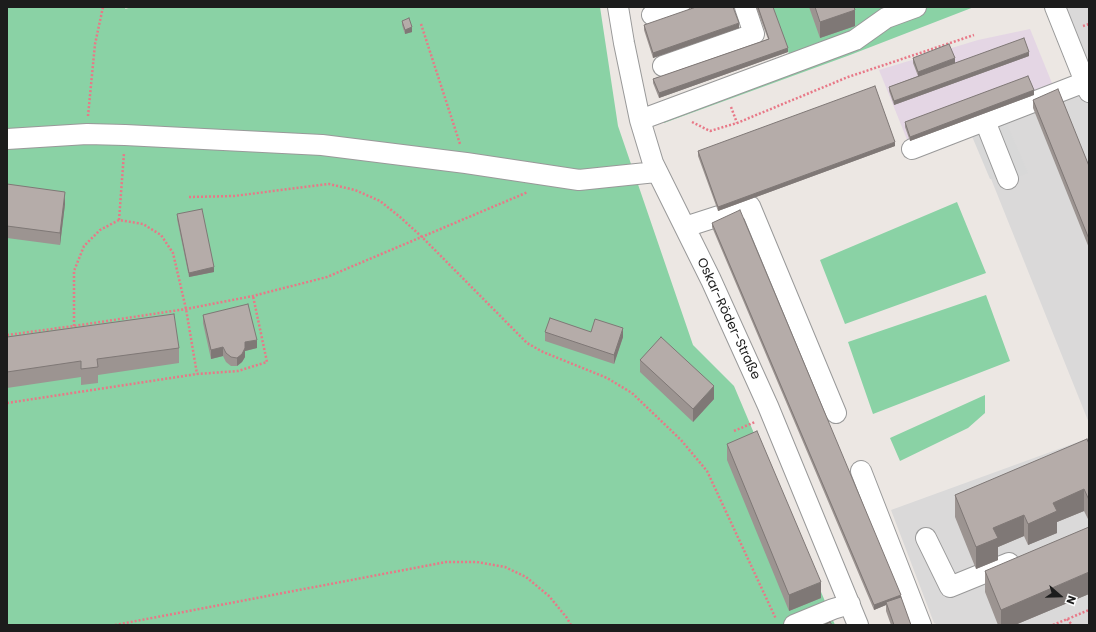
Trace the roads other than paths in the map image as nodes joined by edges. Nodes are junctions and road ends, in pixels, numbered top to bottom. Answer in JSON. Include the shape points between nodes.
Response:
{"nodes":[{"id":1,"x":618,"y":7,"type":"edge"},
{"id":2,"x":678,"y":7,"type":"edge"},
{"id":3,"x":745,"y":7,"type":"edge"},
{"id":4,"x":916,"y":7,"type":"edge"},
{"id":5,"x":1056,"y":7,"type":"edge"},
{"id":6,"x":884,"y":13,"type":"edge"},
{"id":7,"x":652,"y":15,"type":"dead end"},
{"id":8,"x":663,"y":66,"type":"dead end"},
{"id":9,"x":1087,"y":87,"type":"edge"},
{"id":10,"x":640,"y":120,"type":"junction"},
{"id":11,"x":985,"y":121,"type":"junction"},
{"id":12,"x":7,"y":140,"type":"edge"},
{"id":13,"x":912,"y":149,"type":"dead end"},
{"id":14,"x":656,"y":172,"type":"junction"},
{"id":15,"x":1008,"y":179,"type":"dead end"},
{"id":16,"x":685,"y":227,"type":"junction"},
{"id":17,"x":836,"y":413,"type":"dead end"},
{"id":18,"x":861,"y":471,"type":"dead end"},
{"id":19,"x":926,"y":538,"type":"dead end"},
{"id":20,"x":1023,"y":557,"type":"edge"},
{"id":21,"x":850,"y":604,"type":"junction"},
{"id":22,"x":794,"y":625,"type":"edge"},
{"id":23,"x":858,"y":625,"type":"edge"},
{"id":24,"x":921,"y":625,"type":"edge"}],
"edges":[{"from":1,"to":10,"type":"street","name":"Oskar-Röder-Straße"},
{"from":2,"to":7,"type":"street"},
{"from":3,"to":8,"type":"street","via":[[754,34]]},
{"from":4,"to":6,"type":"street"},
{"from":5,"to":9,"type":"street"},
{"from":6,"to":10,"type":"street","via":[[855,40]]},
{"from":9,"to":11,"type":"street"},
{"from":10,"to":14,"type":"street","name":"Oskar-Röder-Straße"},
{"from":11,"to":13,"type":"street"},
{"from":11,"to":15,"type":"street"},
{"from":12,"to":14,"type":"street","via":[[87,134],[322,145],[579,180]]},
{"from":14,"to":16,"type":"street","name":"Oskar-Röder-Straße"},
{"from":16,"to":17,"type":"street","via":[[750,206]]},
{"from":16,"to":21,"type":"street","name":"Oskar-Röder-Straße","via":[[768,406]]},
{"from":18,"to":24,"type":"street"},
{"from":19,"to":20,"type":"street","via":[[950,587]]},
{"from":21,"to":22,"type":"street"},
{"from":21,"to":23,"type":"street","name":"Oskar-Röder-Straße"}]}
